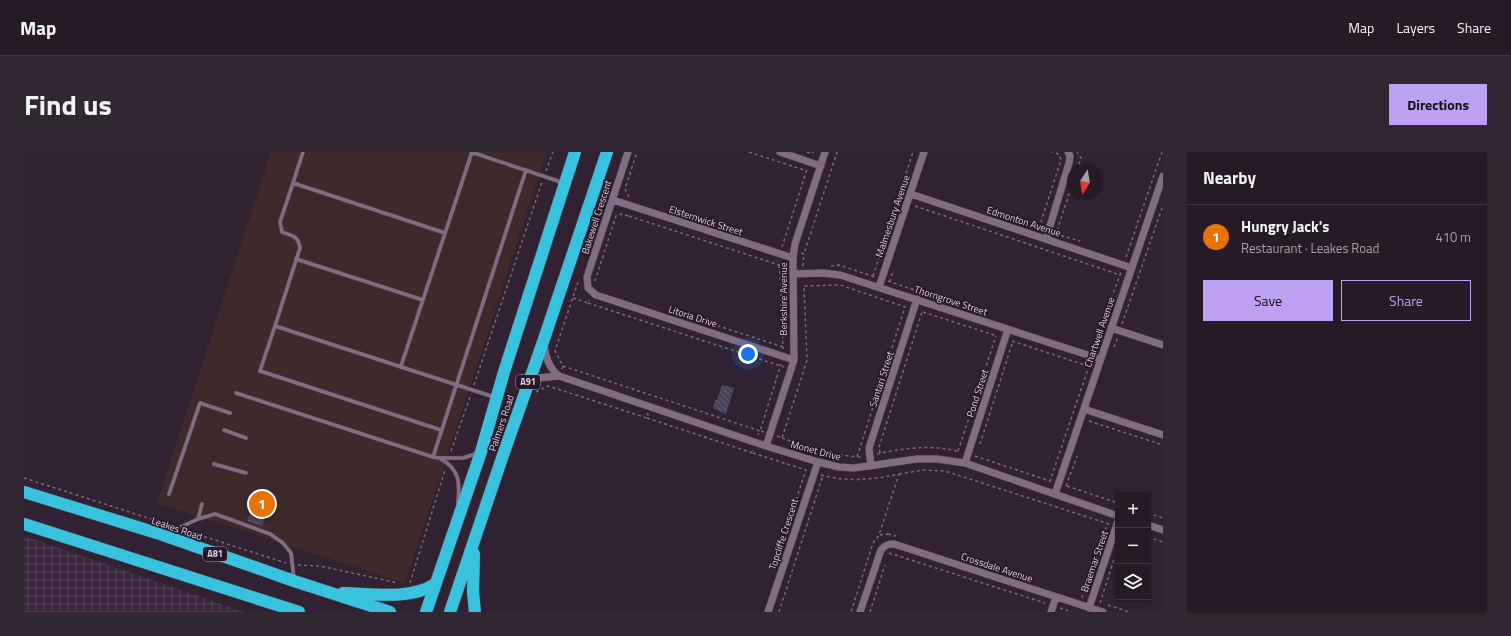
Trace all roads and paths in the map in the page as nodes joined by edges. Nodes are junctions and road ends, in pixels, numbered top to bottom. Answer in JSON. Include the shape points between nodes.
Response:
{"nodes":[{"id":1,"x":303,"y":152,"type":"edge"},
{"id":2,"x":471,"y":152,"type":"edge"},
{"id":3,"x":553,"y":152,"type":"edge"},
{"id":4,"x":575,"y":152,"type":"edge"},
{"id":5,"x":607,"y":152,"type":"edge"},
{"id":6,"x":628,"y":152,"type":"edge"},
{"id":7,"x":637,"y":152,"type":"edge"},
{"id":8,"x":749,"y":152,"type":"edge"},
{"id":9,"x":780,"y":152,"type":"edge"},
{"id":10,"x":807,"y":152,"type":"edge"},
{"id":11,"x":813,"y":152,"type":"edge"},
{"id":12,"x":825,"y":152,"type":"edge"},
{"id":13,"x":914,"y":152,"type":"edge"},
{"id":14,"x":924,"y":152,"type":"edge"},
{"id":15,"x":1052,"y":152,"type":"edge"},
{"id":16,"x":1068,"y":152,"type":"edge"},
{"id":17,"x":1077,"y":152,"type":"edge"},
{"id":18,"x":1162,"y":152,"type":"edge"},
{"id":19,"x":1079,"y":164,"type":"edge"},
{"id":20,"x":821,"y":166,"type":"junction"},
{"id":21,"x":526,"y":170,"type":"junction"},
{"id":22,"x":807,"y":171,"type":"dead end"},
{"id":23,"x":544,"y":176,"type":"junction"},
{"id":24,"x":1163,"y":176,"type":"edge"},
{"id":25,"x":293,"y":183,"type":"junction"},
{"id":26,"x":565,"y":183,"type":"junction"},
{"id":27,"x":911,"y":194,"type":"junction"},
{"id":28,"x":612,"y":200,"type":"junction"},
{"id":29,"x":1067,"y":200,"type":"edge"},
{"id":30,"x":914,"y":206,"type":"dead end"},
{"id":31,"x":632,"y":207,"type":"junction"},
{"id":32,"x":629,"y":216,"type":"junction"},
{"id":33,"x":1039,"y":228,"type":"dead end"},
{"id":34,"x":445,"y":233,"type":"junction"},
{"id":35,"x":1046,"y":239,"type":"junction"},
{"id":36,"x":1084,"y":243,"type":"dead end"},
{"id":37,"x":780,"y":254,"type":"junction"},
{"id":38,"x":792,"y":258,"type":"junction"},
{"id":39,"x":296,"y":259,"type":"junction"},
{"id":40,"x":1123,"y":265,"type":"junction"},
{"id":41,"x":824,"y":266,"type":"dead end"},
{"id":42,"x":1132,"y":268,"type":"junction"},
{"id":43,"x":793,"y":274,"type":"junction"},
{"id":44,"x":1120,"y":275,"type":"junction"},
{"id":45,"x":873,"y":277,"type":"junction"},
{"id":46,"x":880,"y":283,"type":"junction"},
{"id":47,"x":804,"y":286,"type":"dead end"},
{"id":48,"x":591,"y":287,"type":"junction"},
{"id":49,"x":922,"y":292,"type":"dead end"},
{"id":50,"x":917,"y":299,"type":"junction"},
{"id":51,"x":422,"y":300,"type":"junction"},
{"id":52,"x":588,"y":303,"type":"dead end"},
{"id":53,"x":274,"y":326,"type":"junction"},
{"id":54,"x":1111,"y":328,"type":"junction"},
{"id":55,"x":1008,"y":329,"type":"junction"},
{"id":56,"x":996,"y":336,"type":"dead end"},
{"id":57,"x":1014,"y":341,"type":"dead end"},
{"id":58,"x":543,"y":342,"type":"junction"},
{"id":59,"x":1163,"y":345,"type":"edge"},
{"id":60,"x":1087,"y":347,"type":"dead end"},
{"id":61,"x":1100,"y":359,"type":"junction"},
{"id":62,"x":794,"y":360,"type":"junction"},
{"id":63,"x":401,"y":366,"type":"junction"},
{"id":64,"x":563,"y":366,"type":"dead end"},
{"id":65,"x":792,"y":369,"type":"junction"},
{"id":66,"x":803,"y":373,"type":"dead end"},
{"id":67,"x":559,"y":376,"type":"junction"},
{"id":68,"x":456,"y":385,"type":"junction"},
{"id":69,"x":472,"y":390,"type":"junction"},
{"id":70,"x":529,"y":392,"type":"junction"},
{"id":71,"x":236,"y":393,"type":"dead end"},
{"id":72,"x":654,"y":396,"type":"junction"},
{"id":73,"x":496,"y":398,"type":"junction"},
{"id":74,"x":650,"y":407,"type":"junction"},
{"id":75,"x":1084,"y":408,"type":"junction"},
{"id":76,"x":230,"y":414,"type":"dead end"},
{"id":77,"x":647,"y":418,"type":"junction"},
{"id":78,"x":1089,"y":421,"type":"dead end"},
{"id":79,"x":224,"y":430,"type":"dead end"},
{"id":80,"x":441,"y":430,"type":"junction"},
{"id":81,"x":1163,"y":435,"type":"edge"},
{"id":82,"x":246,"y":438,"type":"dead end"},
{"id":83,"x":782,"y":438,"type":"dead end"},
{"id":84,"x":756,"y":442,"type":"junction"},
{"id":85,"x":766,"y":446,"type":"junction"},
{"id":86,"x":1163,"y":446,"type":"edge"},
{"id":87,"x":978,"y":449,"type":"dead end"},
{"id":88,"x":958,"y":451,"type":"dead end"},
{"id":89,"x":481,"y":452,"type":"junction"},
{"id":90,"x":752,"y":452,"type":"junction"},
{"id":91,"x":870,"y":456,"type":"junction"},
{"id":92,"x":433,"y":457,"type":"junction"},
{"id":93,"x":857,"y":457,"type":"junction"},
{"id":94,"x":976,"y":457,"type":"dead end"},
{"id":95,"x":440,"y":458,"type":"junction"},
{"id":96,"x":449,"y":458,"type":"junction"},
{"id":97,"x":818,"y":462,"type":"junction"},
{"id":98,"x":448,"y":463,"type":"junction"},
{"id":99,"x":965,"y":463,"type":"junction"},
{"id":100,"x":214,"y":464,"type":"dead end"},
{"id":101,"x":871,"y":466,"type":"junction"},
{"id":102,"x":973,"y":466,"type":"junction"},
{"id":103,"x":246,"y":473,"type":"dead end"},
{"id":104,"x":899,"y":474,"type":"junction"},
{"id":105,"x":24,"y":478,"type":"edge"},
{"id":106,"x":1067,"y":486,"type":"dead end"},
{"id":107,"x":24,"y":492,"type":"edge"},
{"id":108,"x":169,"y":494,"type":"dead end"},
{"id":109,"x":1055,"y":494,"type":"junction"},
{"id":110,"x":1115,"y":502,"type":"edge"},
{"id":111,"x":202,"y":504,"type":"dead end"},
{"id":112,"x":1151,"y":514,"type":"edge"},
{"id":113,"x":1115,"y":515,"type":"edge"},
{"id":114,"x":198,"y":518,"type":"junction"},
{"id":115,"x":1163,"y":518,"type":"edge"},
{"id":116,"x":457,"y":520,"type":"junction"},
{"id":117,"x":1115,"y":523,"type":"edge"},
{"id":118,"x":24,"y":524,"type":"edge"},
{"id":119,"x":1151,"y":526,"type":"edge"},
{"id":120,"x":178,"y":528,"type":"junction"},
{"id":121,"x":1116,"y":528,"type":"edge"},
{"id":122,"x":1163,"y":530,"type":"edge"},
{"id":123,"x":879,"y":535,"type":"junction"},
{"id":124,"x":163,"y":536,"type":"junction"},
{"id":125,"x":1151,"y":538,"type":"edge"},
{"id":126,"x":474,"y":540,"type":"junction"},
{"id":127,"x":1163,"y":542,"type":"edge"},
{"id":128,"x":886,"y":545,"type":"junction"},
{"id":129,"x":779,"y":552,"type":"dead end"},
{"id":130,"x":1115,"y":557,"type":"edge"},
{"id":131,"x":886,"y":561,"type":"dead end"},
{"id":132,"x":291,"y":564,"type":"junction"},
{"id":133,"x":294,"y":581,"type":"junction"},
{"id":134,"x":401,"y":584,"type":"dead end"},
{"id":135,"x":435,"y":584,"type":"junction"},
{"id":136,"x":409,"y":586,"type":"dead end"},
{"id":137,"x":328,"y":592,"type":"junction"},
{"id":138,"x":1056,"y":596,"type":"junction"},
{"id":139,"x":1100,"y":603,"type":"dead end"},
{"id":140,"x":1107,"y":605,"type":"dead end"},
{"id":141,"x":1089,"y":608,"type":"junction"},
{"id":142,"x":1052,"y":609,"type":"edge"},
{"id":143,"x":1062,"y":609,"type":"junction"},
{"id":144,"x":299,"y":612,"type":"edge"},
{"id":145,"x":390,"y":612,"type":"edge"},
{"id":146,"x":426,"y":612,"type":"edge"},
{"id":147,"x":450,"y":612,"type":"edge"},
{"id":148,"x":475,"y":612,"type":"edge"},
{"id":149,"x":768,"y":612,"type":"edge"},
{"id":150,"x":778,"y":612,"type":"edge"},
{"id":151,"x":850,"y":612,"type":"edge"},
{"id":152,"x":860,"y":612,"type":"edge"},
{"id":153,"x":870,"y":612,"type":"edge"},
{"id":154,"x":1062,"y":612,"type":"edge"},
{"id":155,"x":1072,"y":612,"type":"edge"},
{"id":156,"x":1103,"y":612,"type":"edge"},
{"id":157,"x":1129,"y":612,"type":"edge"}],
"edges":[{"from":1,"to":25,"type":"lane"},
{"from":2,"to":21,"type":"lane"},
{"from":2,"to":34,"type":"lane"},
{"from":3,"to":23,"type":"path"},
{"from":4,"to":26,"type":"highway","name":"Palmers Road","number":"A91"},
{"from":5,"to":58,"type":"highway","name":"Palmers Road","number":"A91"},
{"from":6,"to":28,"type":"street","name":"Bakewell Crescent"},
{"from":7,"to":31,"type":"path","via":[[625,189],[629,197],[635,199]]},
{"from":8,"to":22,"type":"path"},
{"from":9,"to":20,"type":"street"},
{"from":10,"to":11,"type":"path"},
{"from":12,"to":20,"type":"street","name":"Berkshire Avenue"},
{"from":13,"to":45,"type":"path"},
{"from":14,"to":27,"type":"street","name":"Malmesbury Avenue"},
{"from":15,"to":33,"type":"path","via":[[1059,154],[1061,160]]},
{"from":16,"to":35,"type":"street","via":[[1069,163]]},
{"from":17,"to":19,"type":"path","via":[[1081,158]]},
{"from":18,"to":40,"type":"path"},
{"from":20,"to":38,"type":"street","name":"Berkshire Avenue"},
{"from":21,"to":23,"type":"lane"},
{"from":21,"to":68,"type":"lane"},
{"from":23,"to":26,"type":"lane"},
{"from":23,"to":69,"type":"path"},
{"from":24,"to":42,"type":"street","name":"Chartwell Avenue"},
{"from":25,"to":34,"type":"lane"},
{"from":25,"to":39,"type":"lane","via":[[280,228],[282,232],[299,240],[300,248]]},
{"from":26,"to":73,"type":"highway","name":"Palmers Road","number":"A91"},
{"from":27,"to":35,"type":"street","name":"Edmonton Avenue"},
{"from":27,"to":46,"type":"street","name":"Malmesbury Avenue"},
{"from":28,"to":31,"type":"street","name":"Elsternwick Street"},
{"from":28,"to":48,"type":"street","name":"Bakewell Crescent","via":[[587,277]]},
{"from":29,"to":36,"type":"path","via":[[1056,234]]},
{"from":30,"to":44,"type":"path"},
{"from":31,"to":32,"type":"path"},
{"from":31,"to":37,"type":"street","name":"Elsternwick Street"},
{"from":32,"to":37,"type":"path","via":[[779,265]]},
{"from":32,"to":48,"type":"path","via":[[616,216]]},
{"from":34,"to":51,"type":"lane"},
{"from":35,"to":40,"type":"street","name":"Edmonton Avenue"},
{"from":37,"to":38,"type":"street","name":"Elsternwick Street"},
{"from":38,"to":43,"type":"street","name":"Berkshire Avenue"},
{"from":39,"to":51,"type":"lane"},
{"from":39,"to":53,"type":"lane"},
{"from":40,"to":42,"type":"street","name":"Edmonton Avenue"},
{"from":40,"to":44,"type":"path"},
{"from":41,"to":45,"type":"path","via":[[839,265]]},
{"from":42,"to":54,"type":"street","name":"Chartwell Avenue"},
{"from":43,"to":46,"type":"street","name":"Thorngrove Street","via":[[834,274]]},
{"from":43,"to":62,"type":"street","name":"Berkshire Avenue"},
{"from":44,"to":60,"type":"path","via":[[1094,349]]},
{"from":45,"to":46,"type":"path"},
{"from":46,"to":49,"type":"path"},
{"from":46,"to":50,"type":"street","name":"Thorngrove Street"},
{"from":47,"to":93,"type":"path","via":[[840,285],[905,306]]},
{"from":48,"to":62,"type":"street","name":"Litoria Drive","via":[[596,295]]},
{"from":50,"to":55,"type":"street","name":"Thorngrove Street"},
{"from":50,"to":91,"type":"street","name":"Santari Street","via":[[870,448]]},
{"from":51,"to":63,"type":"lane"},
{"from":52,"to":65,"type":"path"},
{"from":53,"to":63,"type":"lane"},
{"from":53,"to":80,"type":"lane","via":[[260,371]]},
{"from":54,"to":59,"type":"street"},
{"from":54,"to":61,"type":"street","name":"Chartwell Avenue"},
{"from":55,"to":61,"type":"street","name":"Thorngrove Street"},
{"from":55,"to":99,"type":"street","name":"Pond Street"},
{"from":56,"to":88,"type":"path"},
{"from":57,"to":87,"type":"path"},
{"from":58,"to":67,"type":"street","via":[[547,361]]},
{"from":58,"to":70,"type":"highway","name":"Palmers Road","number":"A91"},
{"from":61,"to":75,"type":"street","name":"Chartwell Avenue"},
{"from":62,"to":65,"type":"street","name":"Berkshire Avenue"},
{"from":63,"to":68,"type":"lane"},
{"from":64,"to":72,"type":"path"},
{"from":65,"to":66,"type":"path"},
{"from":65,"to":85,"type":"street","name":"Berkshire Avenue"},
{"from":67,"to":70,"type":"street","name":"Monet Drive","via":[[538,378],[530,383]]},
{"from":67,"to":74,"type":"street","name":"Monet Drive"},
{"from":68,"to":69,"type":"lane"},
{"from":68,"to":80,"type":"lane"},
{"from":69,"to":73,"type":"lane"},
{"from":69,"to":96,"type":"path"},
{"from":70,"to":77,"type":"path","via":[[548,386]]},
{"from":70,"to":126,"type":"highway","name":"Palmers Road","number":"A91"},
{"from":71,"to":92,"type":"lane"},
{"from":72,"to":74,"type":"path"},
{"from":72,"to":84,"type":"path","via":[[760,431]]},
{"from":73,"to":89,"type":"highway","name":"Palmers Road","number":"A91"},
{"from":74,"to":77,"type":"path"},
{"from":74,"to":84,"type":"street","name":"Monet Drive"},
{"from":75,"to":81,"type":"street"},
{"from":75,"to":109,"type":"street","name":"Chartwell Avenue"},
{"from":76,"to":108,"type":"lane","via":[[200,403]]},
{"from":77,"to":90,"type":"path"},
{"from":78,"to":86,"type":"path"},
{"from":79,"to":82,"type":"lane"},
{"from":80,"to":92,"type":"lane"},
{"from":83,"to":93,"type":"path","via":[[817,450]]},
{"from":84,"to":85,"type":"street","name":"Monet Drive"},
{"from":84,"to":90,"type":"path"},
{"from":85,"to":97,"type":"street","name":"Monet Drive"},
{"from":89,"to":96,"type":"lane","via":[[463,458]]},
{"from":89,"to":116,"type":"highway","name":"Palmers Road","number":"A91"},
{"from":90,"to":129,"type":"path","via":[[806,470]]},
{"from":91,"to":93,"type":"path"},
{"from":91,"to":101,"type":"street","name":"Santari Street"},
{"from":92,"to":95,"type":"lane"},
{"from":94,"to":102,"type":"path"},
{"from":95,"to":96,"type":"lane"},
{"from":95,"to":98,"type":"lane"},
{"from":97,"to":101,"type":"street","name":"Monet Drive","via":[[839,467]]},
{"from":97,"to":149,"type":"street","name":"Topcliffe Crescent"},
{"from":98,"to":116,"type":"lane","via":[[459,482]]},
{"from":98,"to":136,"type":"path"},
{"from":99,"to":101,"type":"street","name":"Monet Drive","via":[[917,459]]},
{"from":99,"to":102,"type":"street","name":"Monet Drive"},
{"from":100,"to":103,"type":"lane"},
{"from":102,"to":109,"type":"street","name":"Monet Drive"},
{"from":104,"to":117,"type":"path","via":[[923,470],[945,471]]},
{"from":104,"to":123,"type":"path"},
{"from":104,"to":150,"type":"path","via":[[869,480],[847,480],[823,475]]},
{"from":105,"to":120,"type":"path"},
{"from":106,"to":110,"type":"path"},
{"from":107,"to":124,"type":"highway","name":"Leakes Road","number":"A81"},
{"from":109,"to":113,"type":"street","name":"Monet Drive"},
{"from":111,"to":114,"type":"lane"},
{"from":112,"to":115,"type":"path"},
{"from":114,"to":120,"type":"lane"},
{"from":114,"to":132,"type":"lane","via":[[215,514],[270,534],[283,543],[290,553]]},
{"from":116,"to":135,"type":"highway","name":"Palmers Road","number":"A91"},
{"from":118,"to":144,"type":"highway"},
{"from":119,"to":122,"type":"street"},
{"from":120,"to":124,"type":"lane"},
{"from":120,"to":132,"type":"path"},
{"from":121,"to":141,"type":"street","name":"Braemar Street"},
{"from":123,"to":128,"type":"path","via":[[888,534]]},
{"from":123,"to":151,"type":"path","via":[[873,543]]},
{"from":124,"to":133,"type":"highway","name":"Leakes Road","number":"A81"},
{"from":125,"to":127,"type":"path"},
{"from":126,"to":147,"type":"highway","name":"Palmers Road","number":"A91"},
{"from":126,"to":148,"type":"highway"},
{"from":128,"to":138,"type":"street","name":"Crossdale Avenue","via":[[894,544]]},
{"from":128,"to":142,"type":"path","via":[[889,553]]},
{"from":128,"to":152,"type":"street","via":[[877,558]]},
{"from":130,"to":139,"type":"path"},
{"from":131,"to":153,"type":"path"},
{"from":132,"to":133,"type":"lane"},
{"from":132,"to":134,"type":"path","via":[[320,566]]},
{"from":133,"to":137,"type":"highway","name":"Leakes Road","number":"A81"},
{"from":135,"to":137,"type":"highway","via":[[428,589],[412,593]]},
{"from":135,"to":146,"type":"highway","name":"Palmers Road","number":"A91"},
{"from":137,"to":145,"type":"highway","name":"Leakes Road","number":"A81"},
{"from":138,"to":141,"type":"street","name":"Crossdale Avenue"},
{"from":138,"to":142,"type":"street"},
{"from":140,"to":157,"type":"path"},
{"from":141,"to":156,"type":"street","name":"Crossdale Avenue"},
{"from":142,"to":143,"type":"path"},
{"from":143,"to":154,"type":"path"},
{"from":143,"to":155,"type":"path"}]}
